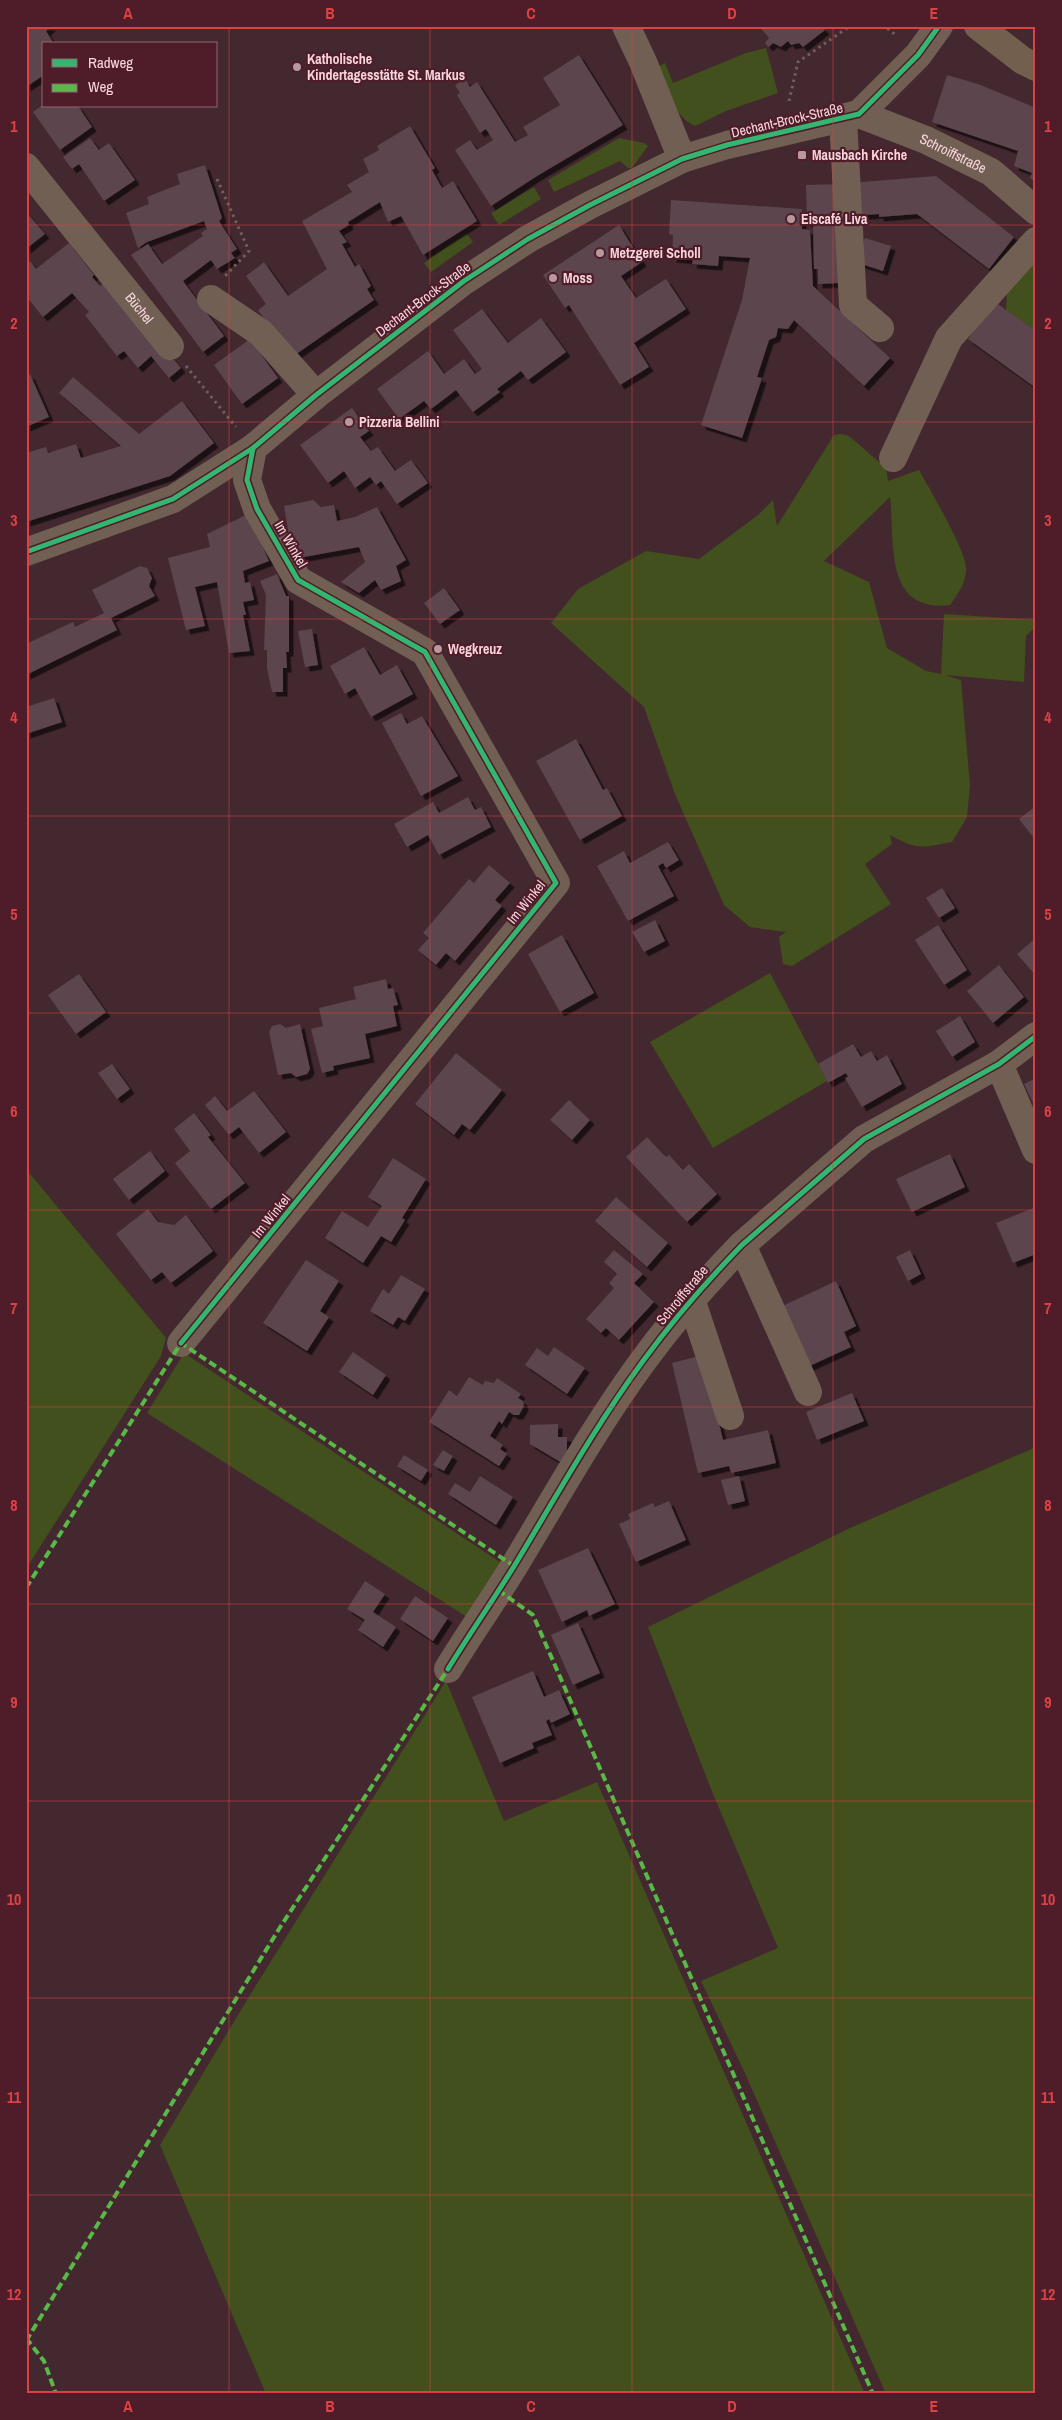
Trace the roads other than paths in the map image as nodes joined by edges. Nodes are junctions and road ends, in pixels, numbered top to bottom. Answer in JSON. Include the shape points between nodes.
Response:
{"nodes":[{"id":1,"x":626,"y":26,"type":"edge"},
{"id":2,"x":939,"y":26,"type":"edge"},
{"id":3,"x":978,"y":26,"type":"edge"},
{"id":4,"x":1036,"y":67,"type":"edge"},
{"id":5,"x":851,"y":117,"type":"junction"},
{"id":6,"x":682,"y":159,"type":"junction"},
{"id":7,"x":26,"y":167,"type":"edge"},
{"id":8,"x":1036,"y":211,"type":"edge"},
{"id":9,"x":1036,"y":241,"type":"edge"},
{"id":10,"x":211,"y":299,"type":"road end"},
{"id":11,"x":880,"y":328,"type":"dead end"},
{"id":12,"x":170,"y":346,"type":"road end"},
{"id":13,"x":316,"y":395,"type":"junction"},
{"id":14,"x":253,"y":448,"type":"junction"},
{"id":15,"x":893,"y":458,"type":"dead end"},
{"id":16,"x":26,"y":552,"type":"edge"},
{"id":17,"x":1036,"y":1036,"type":"edge"},
{"id":18,"x":999,"y":1064,"type":"junction"},
{"id":19,"x":1036,"y":1150,"type":"edge"},
{"id":20,"x":742,"y":1245,"type":"junction"},
{"id":21,"x":691,"y":1299,"type":"junction"},
{"id":22,"x":181,"y":1343,"type":"dead end"},
{"id":23,"x":808,"y":1392,"type":"dead end"},
{"id":24,"x":730,"y":1416,"type":"dead end"},
{"id":25,"x":448,"y":1668,"type":"dead end"}],
"edges":[{"from":1,"to":6,"type":"street"},
{"from":2,"to":5,"type":"street","name":"Dechant-Brock-Straße","via":[[918,55]]},
{"from":3,"to":4,"type":"main road"},
{"from":5,"to":6,"type":"street","name":"Dechant-Brock-Straße","via":[[783,131]]},
{"from":5,"to":8,"type":"street","name":"Schroiffstraße","via":[[926,140],[991,172]]},
{"from":5,"to":11,"type":"street","via":[[853,305]]},
{"from":6,"to":13,"type":"street","name":"Dechant-Brock-Straße","via":[[528,239],[464,281]]},
{"from":7,"to":12,"type":"street","name":"Büchel"},
{"from":9,"to":15,"type":"street","via":[[948,338]]},
{"from":10,"to":13,"type":"street","via":[[261,333]]},
{"from":13,"to":14,"type":"street","name":"Dechant-Brock-Straße"},
{"from":14,"to":16,"type":"street","name":"Dechant-Brock-Straße","via":[[173,499]]},
{"from":14,"to":22,"type":"street","name":"Im Winkel","via":[[247,480],[257,509],[298,580],[425,652],[556,883]]},
{"from":17,"to":18,"type":"street","name":"Schroiffstraße"},
{"from":18,"to":19,"type":"street"},
{"from":18,"to":20,"type":"street","name":"Schroiffstraße","via":[[864,1139]]},
{"from":20,"to":21,"type":"street","name":"Schroiffstraße"},
{"from":20,"to":23,"type":"street"},
{"from":21,"to":24,"type":"street"},
{"from":21,"to":25,"type":"street","name":"Schroiffstraße","via":[[597,1428]]}]}
